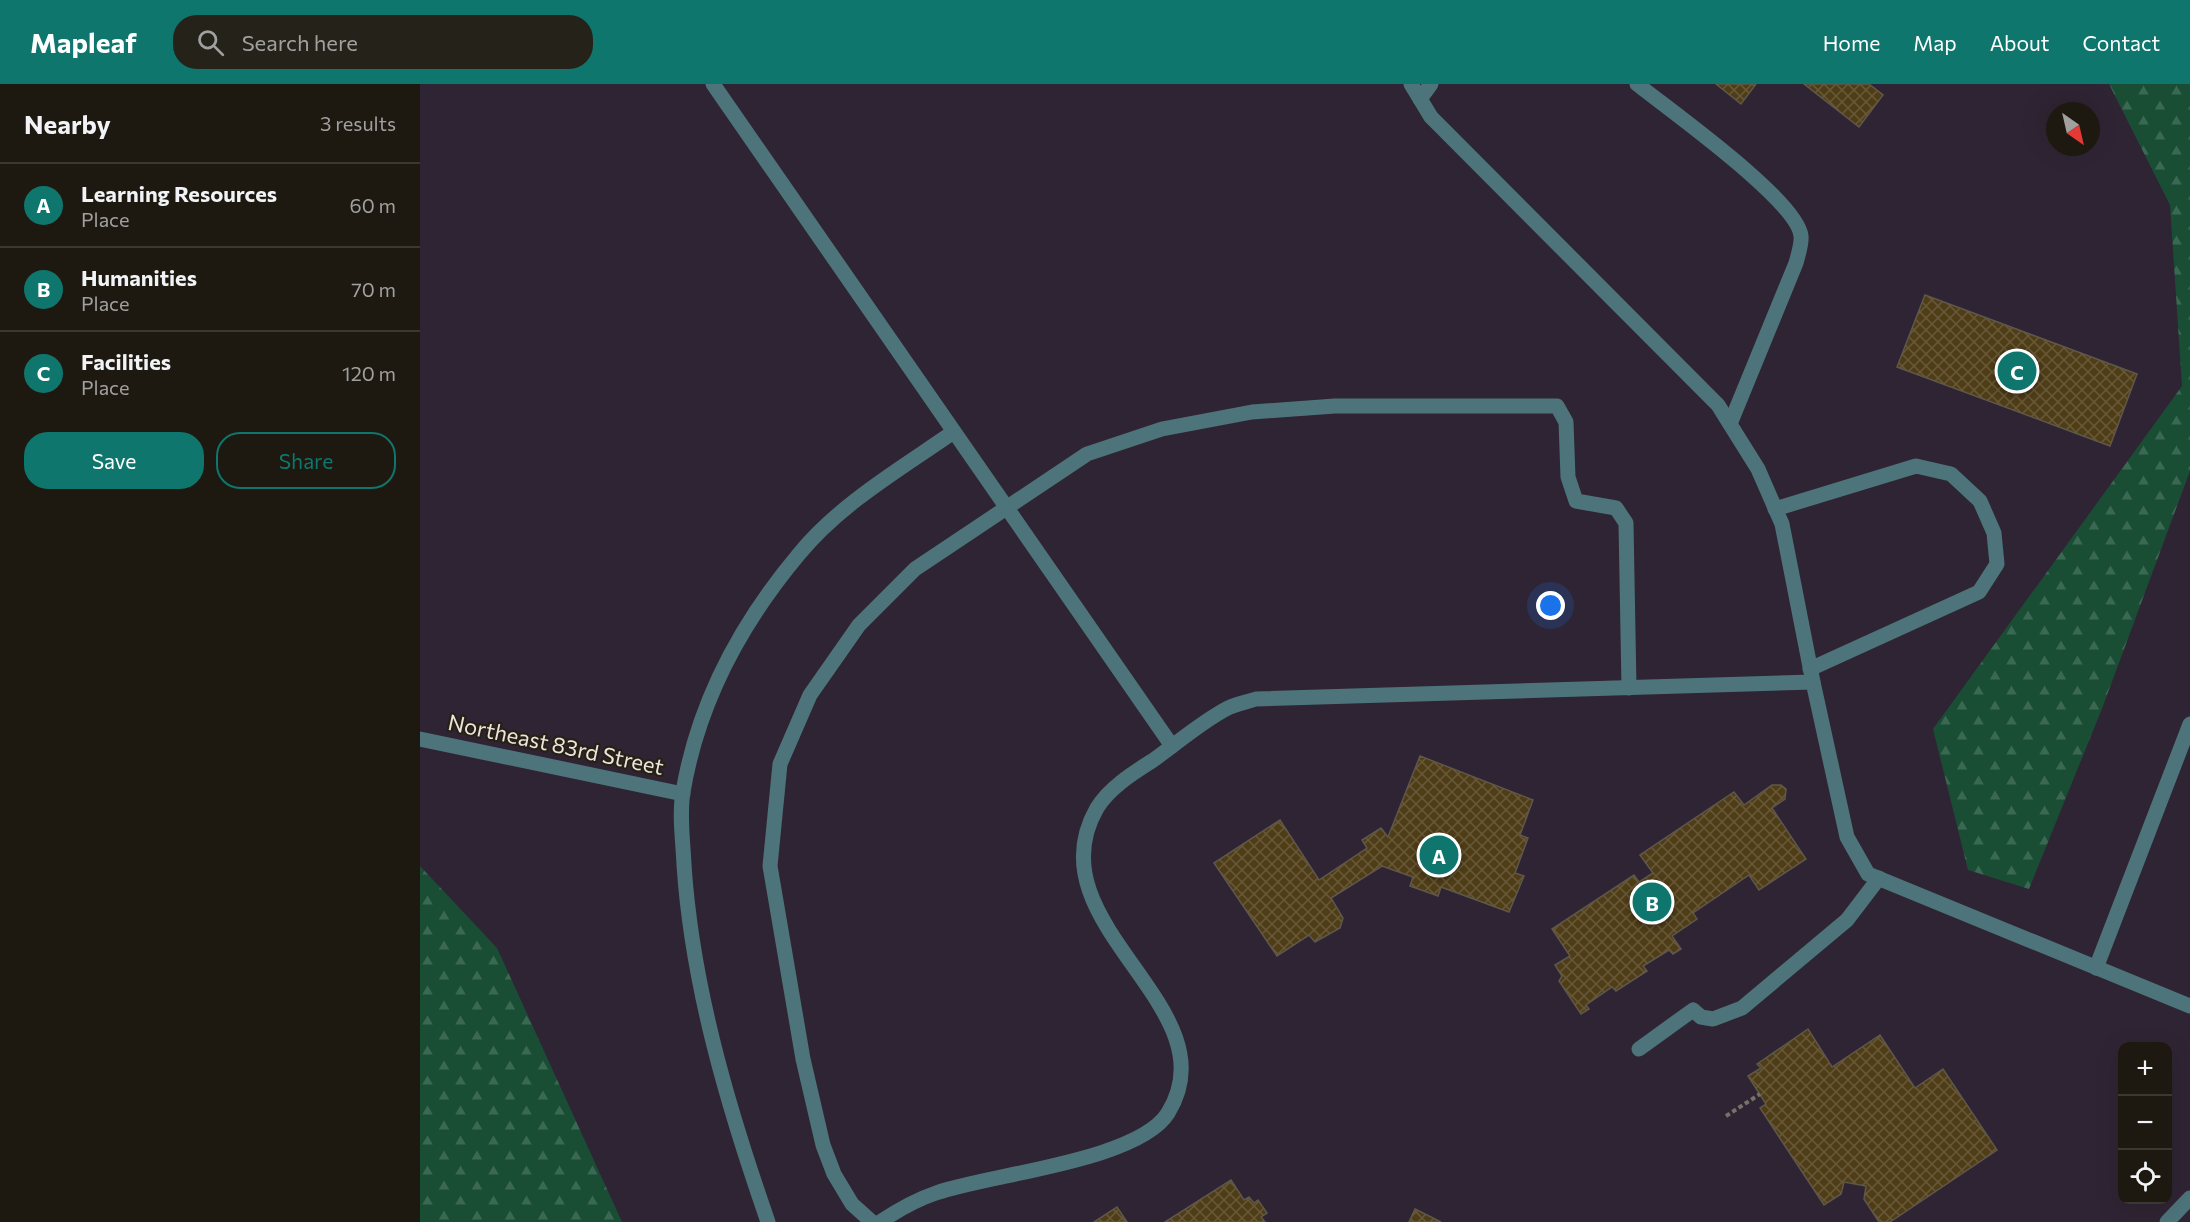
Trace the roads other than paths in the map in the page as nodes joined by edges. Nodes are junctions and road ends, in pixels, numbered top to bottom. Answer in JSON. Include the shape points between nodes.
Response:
{"nodes":[{"id":1,"x":713,"y":84,"type":"edge"},
{"id":2,"x":1411,"y":84,"type":"edge"},
{"id":3,"x":1431,"y":84,"type":"edge"},
{"id":4,"x":1636,"y":84,"type":"edge"},
{"id":5,"x":1420,"y":99,"type":"junction"},
{"id":6,"x":1730,"y":424,"type":"junction"},
{"id":7,"x":952,"y":433,"type":"junction"},
{"id":8,"x":1005,"y":508,"type":"junction"},
{"id":9,"x":1775,"y":509,"type":"junction"},
{"id":10,"x":1811,"y":676,"type":"junction"},
{"id":11,"x":1629,"y":688,"type":"junction"},
{"id":12,"x":2190,"y":724,"type":"edge"},
{"id":13,"x":420,"y":739,"type":"edge"},
{"id":14,"x":1172,"y":746,"type":"junction"},
{"id":15,"x":683,"y":794,"type":"junction"},
{"id":16,"x":1879,"y":878,"type":"junction"},
{"id":17,"x":2096,"y":968,"type":"junction"},
{"id":18,"x":2190,"y":1006,"type":"edge"},
{"id":19,"x":1639,"y":1049,"type":"dead end"},
{"id":20,"x":2190,"y":1198,"type":"edge"},
{"id":21,"x":768,"y":1222,"type":"edge"},
{"id":22,"x":872,"y":1222,"type":"edge"},
{"id":23,"x":880,"y":1222,"type":"edge"},
{"id":24,"x":2167,"y":1222,"type":"edge"}],
"edges":[{"from":1,"to":7,"type":"street"},
{"from":2,"to":5,"type":"street"},
{"from":3,"to":5,"type":"street"},
{"from":4,"to":6,"type":"street","via":[[1770,191],[1792,213],[1801,235],[1796,263]]},
{"from":5,"to":6,"type":"street","via":[[1431,117],[1718,405]]},
{"from":6,"to":9,"type":"street","via":[[1758,469]]},
{"from":7,"to":8,"type":"street"},
{"from":7,"to":15,"type":"street","via":[[854,502],[800,552],[753,615],[721,671],[697,735]]},
{"from":8,"to":11,"type":"street","via":[[1087,454],[1162,429],[1252,412],[1335,406],[1557,406],[1566,422],[1568,477],[1576,501],[1616,508],[1626,523]]},
{"from":8,"to":14,"type":"street"},
{"from":8,"to":22,"type":"street","via":[[915,568],[859,625],[810,695],[780,764],[770,866],[803,1059],[834,1174],[852,1204]]},
{"from":9,"to":10,"type":"street","via":[[1782,524]]},
{"from":9,"to":10,"type":"street","via":[[1916,466],[1951,474],[1980,501],[1994,533],[1997,564],[1979,592]]},
{"from":10,"to":11,"type":"street"},
{"from":10,"to":16,"type":"street","via":[[1847,837],[1868,873]]},
{"from":11,"to":14,"type":"street","via":[[1256,699],[1227,708]]},
{"from":12,"to":17,"type":"street"},
{"from":13,"to":15,"type":"street","name":"Northeast 83rd Street"},
{"from":14,"to":23,"type":"street","via":[[1124,780],[1098,807],[1086,837],[1083,870],[1093,902],[1172,1025],[1181,1055],[1180,1086],[1167,1114],[1140,1138],[1109,1150],[938,1192],[906,1204]]},
{"from":15,"to":21,"type":"street","via":[[687,905],[700,985],[739,1140]]},
{"from":16,"to":17,"type":"street"},
{"from":16,"to":19,"type":"street","via":[[1847,920],[1742,1008],[1713,1019],[1701,1017],[1693,1010]]},
{"from":17,"to":18,"type":"street"},
{"from":20,"to":24,"type":"street"}]}
